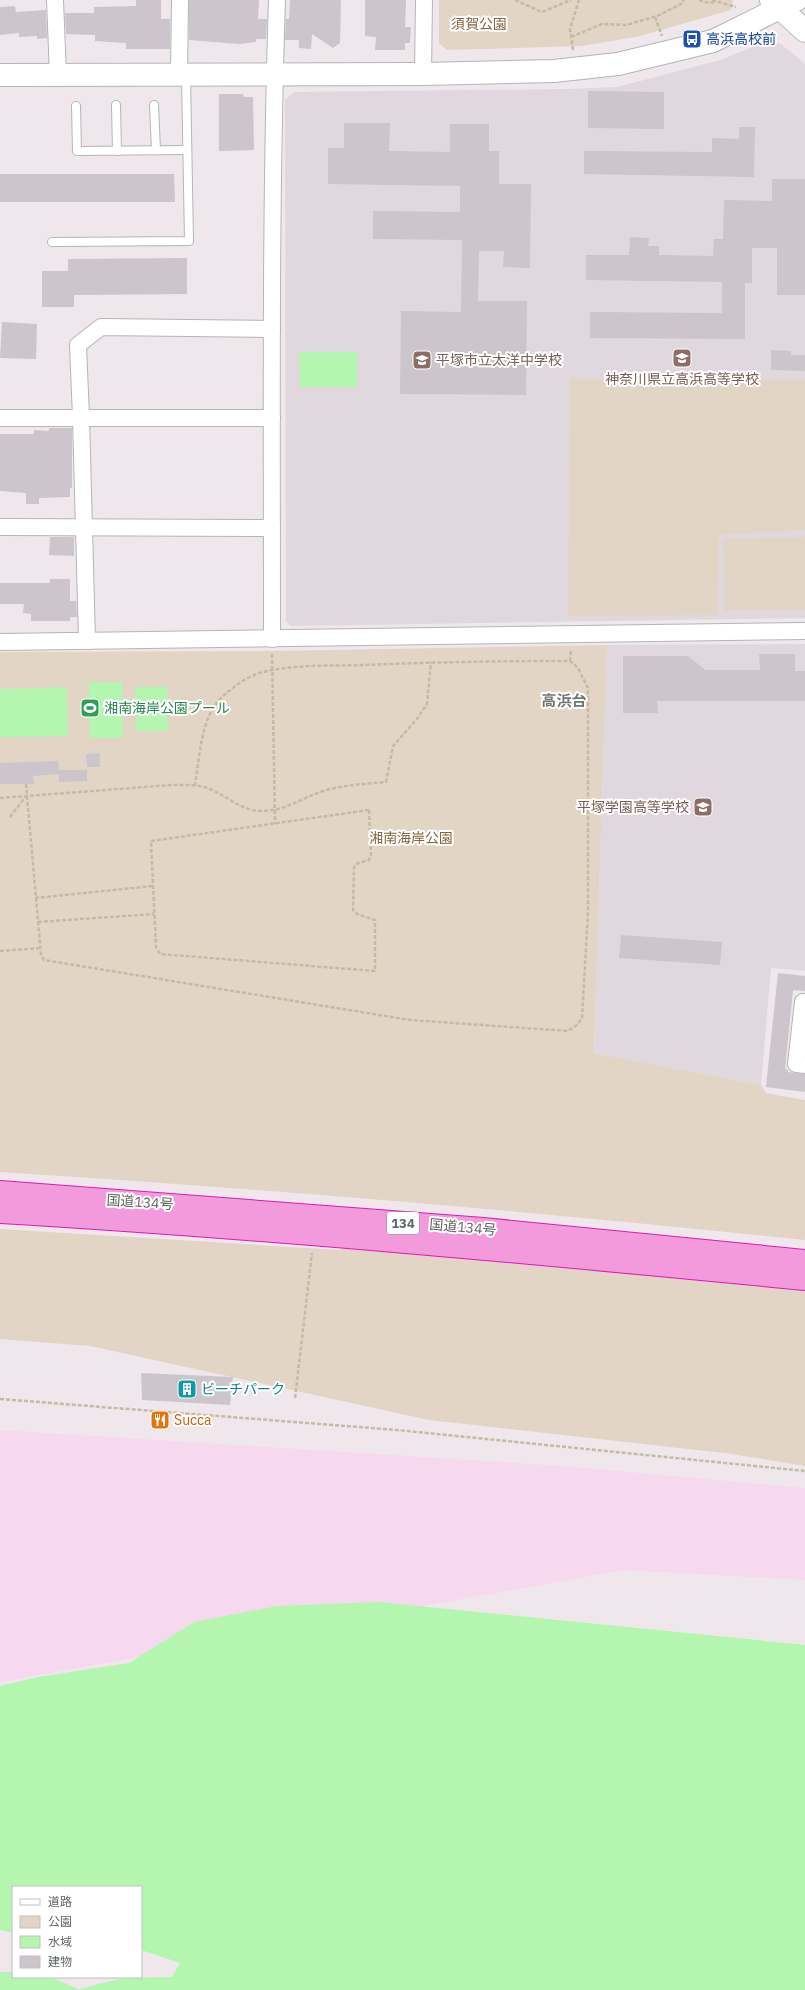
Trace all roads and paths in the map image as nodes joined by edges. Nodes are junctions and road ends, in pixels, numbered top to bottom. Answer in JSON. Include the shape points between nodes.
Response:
{"nodes":[{"id":1,"x":55,"y":0,"type":"edge"},
{"id":2,"x":180,"y":0,"type":"edge"},
{"id":3,"x":277,"y":0,"type":"edge"},
{"id":4,"x":424,"y":0,"type":"edge"},
{"id":5,"x":515,"y":0,"type":"edge"},
{"id":6,"x":571,"y":0,"type":"edge"},
{"id":7,"x":580,"y":0,"type":"edge"},
{"id":8,"x":684,"y":0,"type":"edge"},
{"id":9,"x":699,"y":0,"type":"edge"},
{"id":10,"x":712,"y":0,"type":"edge"},
{"id":11,"x":715,"y":2,"type":"junction"},
{"id":12,"x":782,"y":3,"type":"edge"},
{"id":13,"x":736,"y":7,"type":"dead end"},
{"id":14,"x":655,"y":17,"type":"junction"},
{"id":15,"x":805,"y":31,"type":"edge"},
{"id":16,"x":571,"y":37,"type":"junction"},
{"id":17,"x":662,"y":37,"type":"dead end"},
{"id":18,"x":573,"y":53,"type":"dead end"},
{"id":19,"x":423,"y":74,"type":"junction"},
{"id":20,"x":58,"y":75,"type":"junction"},
{"id":21,"x":182,"y":75,"type":"junction"},
{"id":22,"x":275,"y":75,"type":"junction"},
{"id":23,"x":0,"y":76,"type":"edge"},
{"id":24,"x":116,"y":105,"type":"dead end"},
{"id":25,"x":154,"y":105,"type":"dead end"},
{"id":26,"x":76,"y":106,"type":"dead end"},
{"id":27,"x":156,"y":150,"type":"junction"},
{"id":28,"x":187,"y":150,"type":"junction"},
{"id":29,"x":117,"y":151,"type":"junction"},
{"id":30,"x":52,"y":242,"type":"dead end"},
{"id":31,"x":272,"y":329,"type":"junction"},
{"id":32,"x":82,"y":417,"type":"junction"},
{"id":33,"x":0,"y":418,"type":"edge"},
{"id":34,"x":272,"y":418,"type":"junction"},
{"id":35,"x":0,"y":526,"type":"edge"},
{"id":36,"x":84,"y":526,"type":"junction"},
{"id":37,"x":272,"y":528,"type":"junction"},
{"id":38,"x":805,"y":632,"type":"edge"},
{"id":39,"x":272,"y":639,"type":"junction"},
{"id":40,"x":87,"y":641,"type":"junction"},
{"id":41,"x":0,"y":642,"type":"edge"},
{"id":42,"x":431,"y":662,"type":"junction"},
{"id":43,"x":272,"y":671,"type":"junction"},
{"id":44,"x":26,"y":784,"type":"dead end"},
{"id":45,"x":195,"y":785,"type":"junction"},
{"id":46,"x":26,"y":796,"type":"junction"},
{"id":47,"x":0,"y":798,"type":"edge"},
{"id":48,"x":274,"y":810,"type":"junction"},
{"id":49,"x":10,"y":817,"type":"dead end"},
{"id":50,"x":275,"y":824,"type":"junction"},
{"id":51,"x":152,"y":886,"type":"junction"},
{"id":52,"x":35,"y":898,"type":"junction"},
{"id":53,"x":154,"y":914,"type":"junction"},
{"id":54,"x":38,"y":922,"type":"junction"},
{"id":55,"x":40,"y":948,"type":"junction"},
{"id":56,"x":0,"y":951,"type":"edge"},
{"id":57,"x":805,"y":1002,"type":"edge"},
{"id":58,"x":805,"y":1065,"type":"edge"},
{"id":59,"x":0,"y":1192,"type":"edge"},
{"id":60,"x":0,"y":1212,"type":"edge"},
{"id":61,"x":314,"y":1234,"type":"junction"},
{"id":62,"x":805,"y":1261,"type":"edge"},
{"id":63,"x":805,"y":1279,"type":"edge"},
{"id":64,"x":295,"y":1398,"type":"dead end"},
{"id":65,"x":0,"y":1399,"type":"edge"},
{"id":66,"x":805,"y":1471,"type":"edge"}],
"edges":[{"from":1,"to":20,"type":"street"},
{"from":2,"to":21,"type":"street"},
{"from":3,"to":22,"type":"street"},
{"from":4,"to":19,"type":"street"},
{"from":5,"to":6,"type":"path","via":[[542,12]]},
{"from":7,"to":16,"type":"path","via":[[570,29]]},
{"from":8,"to":14,"type":"path"},
{"from":9,"to":11,"type":"path"},
{"from":10,"to":11,"type":"path"},
{"from":11,"to":13,"type":"path"},
{"from":12,"to":15,"type":"street"},
{"from":12,"to":19,"type":"street","via":[[713,41],[618,64],[554,71]]},
{"from":14,"to":16,"type":"path","via":[[626,25],[602,24]]},
{"from":14,"to":17,"type":"path"},
{"from":16,"to":18,"type":"path"},
{"from":19,"to":22,"type":"street"},
{"from":20,"to":21,"type":"street"},
{"from":20,"to":23,"type":"street"},
{"from":21,"to":22,"type":"street"},
{"from":21,"to":28,"type":"lane"},
{"from":22,"to":31,"type":"street"},
{"from":24,"to":29,"type":"lane"},
{"from":25,"to":27,"type":"lane"},
{"from":26,"to":29,"type":"lane","via":[[76,151]]},
{"from":27,"to":28,"type":"lane"},
{"from":27,"to":29,"type":"lane"},
{"from":28,"to":30,"type":"lane","via":[[189,241]]},
{"from":31,"to":32,"type":"street","via":[[101,327],[78,345]]},
{"from":31,"to":34,"type":"street"},
{"from":32,"to":33,"type":"street"},
{"from":32,"to":34,"type":"street"},
{"from":32,"to":36,"type":"street"},
{"from":34,"to":37,"type":"street"},
{"from":35,"to":36,"type":"street"},
{"from":36,"to":37,"type":"street"},
{"from":36,"to":40,"type":"street"},
{"from":37,"to":39,"type":"street"},
{"from":38,"to":39,"type":"street"},
{"from":39,"to":40,"type":"street"},
{"from":39,"to":43,"type":"path"},
{"from":40,"to":41,"type":"street"},
{"from":42,"to":43,"type":"path","via":[[294,667]]},
{"from":42,"to":48,"type":"path","via":[[427,704],[417,720],[393,746],[386,782],[347,785]]},
{"from":42,"to":55,"type":"path","via":[[570,661],[584,677],[588,688],[588,912],[582,1018],[578,1025],[568,1031],[410,1020],[58,963],[44,960]]},
{"from":43,"to":45,"type":"path","via":[[246,678],[222,697],[213,708],[207,720]]},
{"from":43,"to":48,"type":"path"},
{"from":44,"to":46,"type":"path"},
{"from":45,"to":46,"type":"path"},
{"from":45,"to":48,"type":"path","via":[[208,788],[246,809]]},
{"from":46,"to":47,"type":"path"},
{"from":46,"to":49,"type":"path"},
{"from":46,"to":52,"type":"path"},
{"from":48,"to":50,"type":"path"},
{"from":50,"to":51,"type":"path","via":[[151,841]]},
{"from":50,"to":53,"type":"path","via":[[369,810],[371,854],[369,860],[354,867],[353,910],[375,920],[374,971],[160,954],[156,947]]},
{"from":51,"to":52,"type":"path"},
{"from":51,"to":53,"type":"path"},
{"from":52,"to":54,"type":"path"},
{"from":53,"to":54,"type":"path"},
{"from":54,"to":55,"type":"path"},
{"from":55,"to":56,"type":"path"},
{"from":57,"to":58,"type":"street","via":[[796,1064]]},
{"from":59,"to":62,"type":"highway","name":"国道134号","number":"134","via":[[484,1229]]},
{"from":60,"to":61,"type":"highway","name":"国道134号","number":"134"},
{"from":61,"to":63,"type":"highway","name":"国道134号","number":"134"},
{"from":61,"to":64,"type":"path"},
{"from":65,"to":66,"type":"path","via":[[397,1430]]}]}
